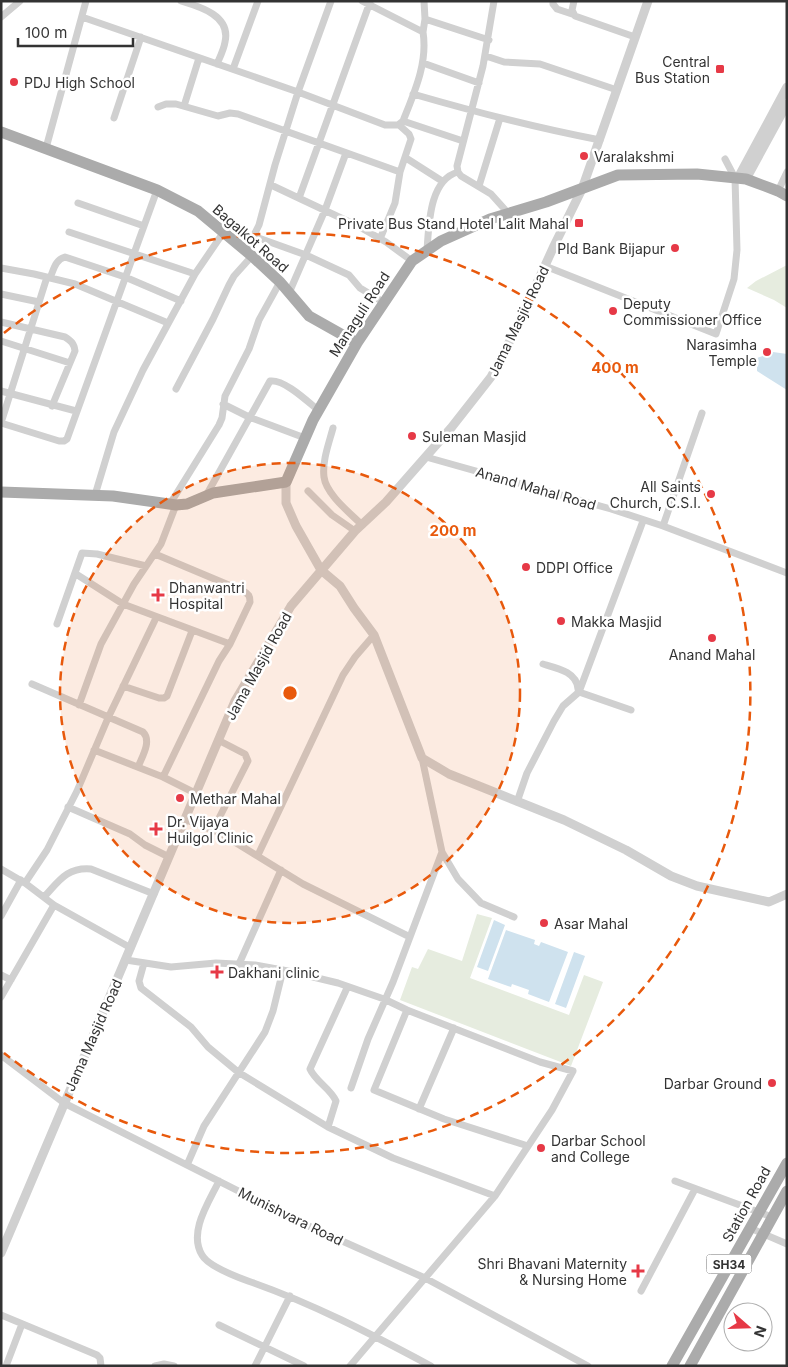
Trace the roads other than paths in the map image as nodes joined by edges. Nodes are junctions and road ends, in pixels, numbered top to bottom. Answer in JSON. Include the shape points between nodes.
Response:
{"nodes":[{"id":1,"x":20,"y":1,"type":"edge"},
{"id":2,"x":86,"y":1,"type":"edge"},
{"id":3,"x":181,"y":1,"type":"edge"},
{"id":4,"x":258,"y":1,"type":"edge"},
{"id":5,"x":331,"y":1,"type":"edge"},
{"id":6,"x":362,"y":1,"type":"edge"},
{"id":7,"x":424,"y":1,"type":"edge"},
{"id":8,"x":494,"y":1,"type":"edge"},
{"id":9,"x":553,"y":1,"type":"edge"},
{"id":10,"x":574,"y":1,"type":"edge"},
{"id":11,"x":648,"y":1,"type":"edge"},
{"id":12,"x":370,"y":3,"type":"edge"},
{"id":13,"x":572,"y":14,"type":"junction"},
{"id":14,"x":1,"y":17,"type":"edge"},
{"id":15,"x":82,"y":17,"type":"junction"},
{"id":16,"x":425,"y":19,"type":"junction"},
{"id":17,"x":423,"y":32,"type":"junction"},
{"id":18,"x":141,"y":37,"type":"junction"},
{"id":19,"x":635,"y":38,"type":"junction"},
{"id":20,"x":489,"y":40,"type":"junction"},
{"id":21,"x":486,"y":56,"type":"junction"},
{"id":22,"x":199,"y":58,"type":"junction"},
{"id":23,"x":423,"y":63,"type":"junction"},
{"id":24,"x":217,"y":64,"type":"junction"},
{"id":25,"x":232,"y":69,"type":"junction"},
{"id":26,"x":479,"y":83,"type":"junction"},
{"id":27,"x":787,"y":87,"type":"edge"},
{"id":28,"x":617,"y":90,"type":"junction"},
{"id":29,"x":298,"y":92,"type":"junction"},
{"id":30,"x":413,"y":94,"type":"junction"},
{"id":31,"x":333,"y":105,"type":"junction"},
{"id":32,"x":184,"y":106,"type":"junction"},
{"id":33,"x":158,"y":107,"type":"dead end"},
{"id":34,"x":785,"y":109,"type":"edge"},
{"id":35,"x":471,"y":110,"type":"junction"},
{"id":36,"x":114,"y":118,"type":"dead end"},
{"id":37,"x":500,"y":118,"type":"junction"},
{"id":38,"x":401,"y":123,"type":"junction"},
{"id":39,"x":1,"y":132,"type":"edge"},
{"id":40,"x":286,"y":133,"type":"junction"},
{"id":41,"x":600,"y":140,"type":"junction"},
{"id":42,"x":463,"y":141,"type":"junction"},
{"id":43,"x":320,"y":144,"type":"junction"},
{"id":44,"x":46,"y":148,"type":"junction"},
{"id":45,"x":346,"y":153,"type":"junction"},
{"id":46,"x":406,"y":158,"type":"junction"},
{"id":47,"x":725,"y":159,"type":"dead end"},
{"id":48,"x":400,"y":172,"type":"junction"},
{"id":49,"x":458,"y":172,"type":"junction"},
{"id":50,"x":787,"y":172,"type":"edge"},
{"id":51,"x":739,"y":178,"type":"junction"},
{"id":52,"x":442,"y":181,"type":"junction"},
{"id":53,"x":271,"y":185,"type":"junction"},
{"id":54,"x":479,"y":186,"type":"junction"},
{"id":55,"x":582,"y":189,"type":"junction"},
{"id":56,"x":157,"y":190,"type":"junction"},
{"id":57,"x":782,"y":194,"type":"edge"},
{"id":58,"x":299,"y":198,"type":"junction"},
{"id":59,"x":78,"y":203,"type":"dead end"},
{"id":60,"x":325,"y":210,"type":"junction"},
{"id":61,"x":509,"y":214,"type":"junction"},
{"id":62,"x":144,"y":226,"type":"junction"},
{"id":63,"x":69,"y":232,"type":"dead end"},
{"id":64,"x":223,"y":232,"type":"junction"},
{"id":65,"x":254,"y":236,"type":"junction"},
{"id":66,"x":380,"y":238,"type":"junction"},
{"id":67,"x":427,"y":250,"type":"junction"},
{"id":68,"x":249,"y":253,"type":"junction"},
{"id":69,"x":133,"y":254,"type":"junction"},
{"id":70,"x":306,"y":256,"type":"junction"},
{"id":71,"x":412,"y":261,"type":"junction"},
{"id":72,"x":544,"y":266,"type":"junction"},
{"id":73,"x":1,"y":268,"type":"edge"},
{"id":74,"x":195,"y":274,"type":"junction"},
{"id":75,"x":49,"y":277,"type":"junction"},
{"id":76,"x":125,"y":277,"type":"junction"},
{"id":77,"x":280,"y":282,"type":"junction"},
{"id":78,"x":289,"y":293,"type":"junction"},
{"id":79,"x":1,"y":294,"type":"edge"},
{"id":80,"x":116,"y":301,"type":"junction"},
{"id":81,"x":181,"y":301,"type":"junction"},
{"id":82,"x":39,"y":302,"type":"junction"},
{"id":83,"x":383,"y":302,"type":"junction"},
{"id":84,"x":1,"y":322,"type":"edge"},
{"id":85,"x":168,"y":323,"type":"junction"},
{"id":86,"x":30,"y":330,"type":"junction"},
{"id":87,"x":1,"y":341,"type":"edge"},
{"id":88,"x":357,"y":343,"type":"junction"},
{"id":89,"x":24,"y":348,"type":"junction"},
{"id":90,"x":70,"y":363,"type":"junction"},
{"id":91,"x":176,"y":389,"type":"dead end"},
{"id":92,"x":1,"y":391,"type":"edge"},
{"id":93,"x":10,"y":393,"type":"junction"},
{"id":94,"x":223,"y":404,"type":"junction"},
{"id":95,"x":52,"y":406,"type":"junction"},
{"id":96,"x":318,"y":410,"type":"junction"},
{"id":97,"x":76,"y":412,"type":"junction"},
{"id":98,"x":702,"y":412,"type":"dead end"},
{"id":99,"x":249,"y":417,"type":"junction"},
{"id":100,"x":1,"y":423,"type":"edge"},
{"id":101,"x":333,"y":428,"type":"dead end"},
{"id":102,"x":305,"y":438,"type":"junction"},
{"id":103,"x":426,"y":457,"type":"junction"},
{"id":104,"x":286,"y":482,"type":"junction"},
{"id":105,"x":308,"y":491,"type":"dead end"},
{"id":106,"x":1,"y":492,"type":"edge"},
{"id":107,"x":95,"y":495,"type":"junction"},
{"id":108,"x":206,"y":496,"type":"junction"},
{"id":109,"x":173,"y":505,"type":"junction"},
{"id":110,"x":643,"y":521,"type":"junction"},
{"id":111,"x":663,"y":526,"type":"junction"},
{"id":112,"x":359,"y":528,"type":"junction"},
{"id":113,"x":155,"y":554,"type":"junction"},
{"id":114,"x":146,"y":566,"type":"junction"},
{"id":115,"x":321,"y":570,"type":"junction"},
{"id":116,"x":787,"y":573,"type":"edge"},
{"id":117,"x":76,"y":574,"type":"junction"},
{"id":118,"x":123,"y":604,"type":"junction"},
{"id":119,"x":156,"y":618,"type":"junction"},
{"id":120,"x":57,"y":624,"type":"dead end"},
{"id":121,"x":192,"y":631,"type":"junction"},
{"id":122,"x":374,"y":634,"type":"junction"},
{"id":123,"x":230,"y":644,"type":"junction"},
{"id":124,"x":543,"y":664,"type":"dead end"},
{"id":125,"x":32,"y":684,"type":"dead end"},
{"id":126,"x":122,"y":686,"type":"junction"},
{"id":127,"x":578,"y":692,"type":"junction"},
{"id":128,"x":79,"y":705,"type":"junction"},
{"id":129,"x":631,"y":710,"type":"dead end"},
{"id":130,"x":108,"y":718,"type":"junction"},
{"id":131,"x":218,"y":740,"type":"junction"},
{"id":132,"x":94,"y":750,"type":"junction"},
{"id":133,"x":422,"y":758,"type":"junction"},
{"id":134,"x":138,"y":767,"type":"junction"},
{"id":135,"x":163,"y":777,"type":"junction"},
{"id":136,"x":195,"y":793,"type":"junction"},
{"id":137,"x":518,"y":802,"type":"junction"},
{"id":138,"x":68,"y":807,"type":"junction"},
{"id":139,"x":184,"y":819,"type":"junction"},
{"id":140,"x":213,"y":830,"type":"junction"},
{"id":141,"x":442,"y":852,"type":"junction"},
{"id":142,"x":258,"y":855,"type":"junction"},
{"id":143,"x":169,"y":857,"type":"junction"},
{"id":144,"x":1,"y":869,"type":"edge"},
{"id":145,"x":281,"y":870,"type":"junction"},
{"id":146,"x":23,"y":882,"type":"junction"},
{"id":147,"x":154,"y":894,"type":"junction"},
{"id":148,"x":787,"y":894,"type":"edge"},
{"id":149,"x":44,"y":897,"type":"junction"},
{"id":150,"x":54,"y":905,"type":"junction"},
{"id":151,"x":1,"y":916,"type":"edge"},
{"id":152,"x":514,"y":917,"type":"dead end"},
{"id":153,"x":410,"y":937,"type":"junction"},
{"id":154,"x":131,"y":948,"type":"junction"},
{"id":155,"x":126,"y":960,"type":"junction"},
{"id":156,"x":144,"y":963,"type":"junction"},
{"id":157,"x":239,"y":964,"type":"junction"},
{"id":158,"x":283,"y":970,"type":"junction"},
{"id":159,"x":1,"y":975,"type":"edge"},
{"id":160,"x":11,"y":980,"type":"junction"},
{"id":161,"x":347,"y":988,"type":"junction"},
{"id":162,"x":1,"y":997,"type":"edge"},
{"id":163,"x":384,"y":999,"type":"junction"},
{"id":164,"x":408,"y":1010,"type":"junction"},
{"id":165,"x":454,"y":1028,"type":"junction"},
{"id":166,"x":1,"y":1055,"type":"edge"},
{"id":167,"x":238,"y":1072,"type":"junction"},
{"id":168,"x":351,"y":1088,"type":"dead end"},
{"id":169,"x":64,"y":1103,"type":"junction"},
{"id":170,"x":418,"y":1109,"type":"junction"},
{"id":171,"x":328,"y":1127,"type":"junction"},
{"id":172,"x":528,"y":1146,"type":"junction"},
{"id":173,"x":787,"y":1162,"type":"edge"},
{"id":174,"x":187,"y":1165,"type":"junction"},
{"id":175,"x":219,"y":1181,"type":"junction"},
{"id":176,"x":675,"y":1181,"type":"dead end"},
{"id":177,"x":695,"y":1190,"type":"junction"},
{"id":178,"x":787,"y":1190,"type":"edge"},
{"id":179,"x":495,"y":1196,"type":"junction"},
{"id":180,"x":759,"y":1212,"type":"junction"},
{"id":181,"x":772,"y":1217,"type":"junction"},
{"id":182,"x":750,"y":1228,"type":"junction"},
{"id":183,"x":763,"y":1234,"type":"junction"},
{"id":184,"x":787,"y":1244,"type":"edge"},
{"id":185,"x":1,"y":1253,"type":"edge"},
{"id":186,"x":425,"y":1278,"type":"junction"},
{"id":187,"x":641,"y":1291,"type":"dead end"},
{"id":188,"x":290,"y":1296,"type":"junction"},
{"id":189,"x":1,"y":1315,"type":"edge"},
{"id":190,"x":22,"y":1324,"type":"junction"},
{"id":191,"x":219,"y":1326,"type":"dead end"},
{"id":192,"x":376,"y":1337,"type":"junction"},
{"id":193,"x":263,"y":1347,"type":"junction"},
{"id":194,"x":6,"y":1366,"type":"edge"},
{"id":195,"x":101,"y":1366,"type":"edge"},
{"id":196,"x":155,"y":1366,"type":"edge"},
{"id":197,"x":174,"y":1366,"type":"edge"},
{"id":198,"x":255,"y":1366,"type":"edge"},
{"id":199,"x":304,"y":1366,"type":"edge"},
{"id":200,"x":350,"y":1366,"type":"edge"},
{"id":201,"x":431,"y":1366,"type":"edge"},
{"id":202,"x":588,"y":1366,"type":"edge"},
{"id":203,"x":672,"y":1366,"type":"edge"},
{"id":204,"x":690,"y":1366,"type":"edge"}],
"edges":[{"from":1,"to":14,"type":"street"},
{"from":2,"to":15,"type":"street"},
{"from":3,"to":24,"type":"street","via":[[212,13],[226,30],[226,42]]},
{"from":4,"to":25,"type":"street"},
{"from":5,"to":29,"type":"street"},
{"from":6,"to":12,"type":"street"},
{"from":7,"to":16,"type":"street"},
{"from":8,"to":20,"type":"street"},
{"from":9,"to":13,"type":"street","via":[[557,9]]},
{"from":10,"to":13,"type":"street"},
{"from":11,"to":19,"type":"street","name":"Jama Masjid Road"},
{"from":12,"to":17,"type":"street"},
{"from":12,"to":31,"type":"street"},
{"from":13,"to":19,"type":"street"},
{"from":15,"to":18,"type":"street"},
{"from":15,"to":44,"type":"street"},
{"from":16,"to":17,"type":"street"},
{"from":16,"to":20,"type":"street"},
{"from":17,"to":23,"type":"street"},
{"from":18,"to":22,"type":"street"},
{"from":18,"to":36,"type":"street"},
{"from":19,"to":28,"type":"street","name":"Jama Masjid Road"},
{"from":20,"to":21,"type":"street"},
{"from":21,"to":26,"type":"street"},
{"from":21,"to":28,"type":"street","via":[[504,62],[540,64]]},
{"from":22,"to":24,"type":"street"},
{"from":22,"to":32,"type":"street"},
{"from":23,"to":26,"type":"street"},
{"from":23,"to":30,"type":"street"},
{"from":24,"to":25,"type":"street"},
{"from":25,"to":29,"type":"street"},
{"from":26,"to":35,"type":"street"},
{"from":27,"to":51,"type":"street"},
{"from":28,"to":41,"type":"street","name":"Jama Masjid Road"},
{"from":29,"to":31,"type":"street"},
{"from":29,"to":40,"type":"street"},
{"from":30,"to":35,"type":"street"},
{"from":30,"to":38,"type":"street"},
{"from":31,"to":38,"type":"street","via":[[385,125]]},
{"from":31,"to":43,"type":"street"},
{"from":32,"to":33,"type":"street","via":[[166,104]]},
{"from":32,"to":40,"type":"street","via":[[218,116],[238,114]]},
{"from":34,"to":51,"type":"street"},
{"from":35,"to":37,"type":"street"},
{"from":35,"to":42,"type":"street"},
{"from":37,"to":41,"type":"street"},
{"from":37,"to":54,"type":"street"},
{"from":38,"to":42,"type":"street"},
{"from":38,"to":46,"type":"street","via":[[411,139]]},
{"from":39,"to":44,"type":"main road","name":"Bagalkot Road"},
{"from":40,"to":43,"type":"street"},
{"from":40,"to":53,"type":"street"},
{"from":41,"to":55,"type":"street","name":"Jama Masjid Road"},
{"from":42,"to":49,"type":"street"},
{"from":43,"to":45,"type":"street"},
{"from":43,"to":58,"type":"street"},
{"from":44,"to":56,"type":"main road","name":"Bagalkot Road"},
{"from":45,"to":48,"type":"street"},
{"from":45,"to":60,"type":"street"},
{"from":46,"to":48,"type":"street"},
{"from":46,"to":52,"type":"street"},
{"from":47,"to":51,"type":"street"},
{"from":48,"to":66,"type":"street","via":[[395,203]]},
{"from":49,"to":52,"type":"street"},
{"from":49,"to":54,"type":"street"},
{"from":50,"to":57,"type":"street"},
{"from":51,"to":55,"type":"main road","name":"Managuli Road","via":[[697,174],[618,175]]},
{"from":51,"to":57,"type":"main road","name":"Managuli Road"},
{"from":51,"to":72,"type":"street","via":[[736,266],[716,334]]},
{"from":52,"to":67,"type":"street","via":[[432,208]]},
{"from":53,"to":58,"type":"street"},
{"from":53,"to":65,"type":"street"},
{"from":54,"to":61,"type":"street"},
{"from":55,"to":61,"type":"main road","name":"Managuli Road"},
{"from":55,"to":72,"type":"street","name":"Jama Masjid Road"},
{"from":56,"to":62,"type":"street"},
{"from":56,"to":64,"type":"main road","name":"Bagalkot Road","via":[[198,211]]},
{"from":58,"to":60,"type":"street"},
{"from":59,"to":62,"type":"street"},
{"from":60,"to":66,"type":"street"},
{"from":60,"to":70,"type":"street"},
{"from":61,"to":67,"type":"main road","name":"Managuli Road","via":[[490,219]]},
{"from":62,"to":69,"type":"street"},
{"from":63,"to":69,"type":"street"},
{"from":64,"to":68,"type":"main road","name":"Bagalkot Road"},
{"from":64,"to":74,"type":"street"},
{"from":65,"to":68,"type":"street"},
{"from":65,"to":70,"type":"street"},
{"from":66,"to":71,"type":"street"},
{"from":67,"to":71,"type":"main road","name":"Managuli Road"},
{"from":68,"to":77,"type":"main road","name":"Bagalkot Road"},
{"from":68,"to":91,"type":"street","via":[[228,285]]},
{"from":69,"to":74,"type":"street"},
{"from":69,"to":76,"type":"street"},
{"from":70,"to":78,"type":"street"},
{"from":70,"to":83,"type":"street","via":[[349,275],[360,288]]},
{"from":71,"to":83,"type":"main road","name":"Managuli Road"},
{"from":72,"to":103,"type":"street","name":"Jama Masjid Road","via":[[491,377]]},
{"from":73,"to":75,"type":"street"},
{"from":74,"to":81,"type":"street"},
{"from":75,"to":76,"type":"street","via":[[59,259],[65,257]]},
{"from":75,"to":80,"type":"street"},
{"from":75,"to":82,"type":"street"},
{"from":76,"to":80,"type":"street"},
{"from":76,"to":81,"type":"street"},
{"from":77,"to":78,"type":"main road","name":"Bagalkot Road"},
{"from":77,"to":94,"type":"street","via":[[259,320],[249,350],[229,385]]},
{"from":78,"to":88,"type":"main road","name":"Bagalkot Road","via":[[309,316]]},
{"from":79,"to":82,"type":"street"},
{"from":80,"to":85,"type":"street"},
{"from":80,"to":97,"type":"street"},
{"from":81,"to":85,"type":"street"},
{"from":82,"to":86,"type":"street"},
{"from":83,"to":88,"type":"main road","name":"Managuli Road"},
{"from":84,"to":86,"type":"street"},
{"from":85,"to":107,"type":"street","via":[[120,417]]},
{"from":86,"to":89,"type":"street"},
{"from":86,"to":90,"type":"street","via":[[71,340],[75,351]]},
{"from":87,"to":89,"type":"street"},
{"from":88,"to":96,"type":"main road","name":"Managuli Road"},
{"from":89,"to":90,"type":"street"},
{"from":89,"to":93,"type":"street"},
{"from":90,"to":95,"type":"street"},
{"from":92,"to":93,"type":"street"},
{"from":93,"to":95,"type":"street"},
{"from":93,"to":100,"type":"street"},
{"from":94,"to":99,"type":"street"},
{"from":94,"to":109,"type":"street","via":[[219,425]]},
{"from":95,"to":97,"type":"street"},
{"from":96,"to":99,"type":"street","via":[[294,390],[270,381]]},
{"from":96,"to":102,"type":"main road","name":"Managuli Road"},
{"from":97,"to":100,"type":"street","via":[[64,441]]},
{"from":98,"to":111,"type":"street"},
{"from":99,"to":102,"type":"street"},
{"from":99,"to":108,"type":"street"},
{"from":101,"to":112,"type":"street","via":[[324,478],[327,488]]},
{"from":102,"to":104,"type":"main road","name":"Managuli Road"},
{"from":103,"to":110,"type":"street","name":"Anand Mahal Road"},
{"from":103,"to":112,"type":"street","name":"Jama Masjid Road"},
{"from":104,"to":108,"type":"main road"},
{"from":104,"to":115,"type":"street","via":[[286,503]]},
{"from":105,"to":112,"type":"street","via":[[332,515]]},
{"from":106,"to":107,"type":"main road"},
{"from":107,"to":109,"type":"main road"},
{"from":108,"to":109,"type":"main road","via":[[187,504]]},
{"from":109,"to":113,"type":"street"},
{"from":110,"to":111,"type":"street","name":"Anand Mahal Road"},
{"from":110,"to":127,"type":"street"},
{"from":111,"to":116,"type":"street","name":"Anand Mahal Road"},
{"from":112,"to":115,"type":"street","name":"Jama Masjid Road"},
{"from":113,"to":114,"type":"street"},
{"from":113,"to":123,"type":"street","via":[[248,594],[250,602]]},
{"from":114,"to":117,"type":"street","via":[[82,553]]},
{"from":114,"to":118,"type":"street"},
{"from":115,"to":122,"type":"street","via":[[340,586]]},
{"from":115,"to":131,"type":"street","name":"Jama Masjid Road","via":[[291,606],[235,701]]},
{"from":117,"to":118,"type":"street"},
{"from":117,"to":120,"type":"street"},
{"from":118,"to":119,"type":"street"},
{"from":118,"to":128,"type":"street","via":[[101,644]]},
{"from":119,"to":121,"type":"street"},
{"from":119,"to":126,"type":"street"},
{"from":121,"to":123,"type":"street"},
{"from":121,"to":126,"type":"street","via":[[167,696],[159,698]]},
{"from":122,"to":133,"type":"street"},
{"from":122,"to":142,"type":"street","via":[[343,675]]},
{"from":123,"to":135,"type":"street"},
{"from":124,"to":127,"type":"street","via":[[576,678]]},
{"from":125,"to":128,"type":"street"},
{"from":126,"to":130,"type":"street"},
{"from":127,"to":129,"type":"street"},
{"from":127,"to":137,"type":"street","via":[[563,706],[554,721],[527,773]]},
{"from":128,"to":130,"type":"street"},
{"from":130,"to":132,"type":"street"},
{"from":130,"to":134,"type":"street","via":[[146,736],[148,741]]},
{"from":131,"to":136,"type":"street","name":"Jama Masjid Road"},
{"from":131,"to":140,"type":"street","via":[[245,754],[248,762]]},
{"from":132,"to":134,"type":"street"},
{"from":132,"to":138,"type":"street"},
{"from":133,"to":137,"type":"street","via":[[449,774]]},
{"from":133,"to":141,"type":"street"},
{"from":134,"to":135,"type":"street"},
{"from":135,"to":136,"type":"street"},
{"from":136,"to":139,"type":"street","name":"Jama Masjid Road"},
{"from":137,"to":148,"type":"street","via":[[564,820],[671,876],[697,886],[769,902]]},
{"from":138,"to":143,"type":"street","via":[[130,834]]},
{"from":138,"to":146,"type":"street","via":[[47,850]]},
{"from":139,"to":140,"type":"street"},
{"from":139,"to":143,"type":"street","name":"Jama Masjid Road"},
{"from":140,"to":142,"type":"street"},
{"from":141,"to":152,"type":"street","via":[[458,879],[481,903]]},
{"from":141,"to":153,"type":"street"},
{"from":142,"to":145,"type":"street"},
{"from":143,"to":147,"type":"street","name":"Jama Masjid Road"},
{"from":144,"to":146,"type":"street"},
{"from":145,"to":153,"type":"street"},
{"from":145,"to":157,"type":"street"},
{"from":146,"to":149,"type":"street"},
{"from":146,"to":151,"type":"street"},
{"from":147,"to":149,"type":"street","via":[[83,868],[64,875]]},
{"from":147,"to":154,"type":"street","name":"Jama Masjid Road"},
{"from":149,"to":150,"type":"street"},
{"from":150,"to":154,"type":"street"},
{"from":150,"to":160,"type":"street"},
{"from":153,"to":163,"type":"street"},
{"from":154,"to":155,"type":"street","name":"Jama Masjid Road"},
{"from":155,"to":156,"type":"street"},
{"from":155,"to":169,"type":"street","name":"Jama Masjid Road"},
{"from":156,"to":157,"type":"street","via":[[172,967]]},
{"from":156,"to":167,"type":"street","via":[[139,981],[141,988],[192,1027],[208,1047]]},
{"from":157,"to":158,"type":"street"},
{"from":158,"to":161,"type":"street"},
{"from":158,"to":167,"type":"street","via":[[265,1032]]},
{"from":159,"to":160,"type":"street"},
{"from":160,"to":162,"type":"street"},
{"from":161,"to":163,"type":"street"},
{"from":161,"to":171,"type":"street","via":[[310,1069],[313,1077],[336,1101]]},
{"from":163,"to":164,"type":"street"},
{"from":163,"to":168,"type":"street"},
{"from":164,"to":165,"type":"street"},
{"from":164,"to":170,"type":"street","via":[[374,1090]]},
{"from":165,"to":170,"type":"street"},
{"from":165,"to":172,"type":"street","via":[[540,1062],[573,1071]]},
{"from":166,"to":169,"type":"street","name":"Munishvara Road"},
{"from":167,"to":171,"type":"street"},
{"from":167,"to":174,"type":"street","via":[[204,1126]]},
{"from":169,"to":174,"type":"street","name":"Munishvara Road"},
{"from":169,"to":185,"type":"street","name":"Jama Masjid Road"},
{"from":170,"to":172,"type":"street"},
{"from":171,"to":179,"type":"street","via":[[393,1158]]},
{"from":172,"to":179,"type":"street"},
{"from":173,"to":180,"type":"main road","name":"Station Road","number":"SH34"},
{"from":174,"to":175,"type":"street","name":"Munishvara Road"},
{"from":175,"to":186,"type":"street","name":"Munishvara Road","via":[[304,1224]]},
{"from":175,"to":188,"type":"street","via":[[200,1221],[198,1235],[202,1255],[236,1276]]},
{"from":176,"to":177,"type":"street"},
{"from":177,"to":180,"type":"street"},
{"from":177,"to":187,"type":"street"},
{"from":178,"to":181,"type":"main road","number":"SH34"},
{"from":179,"to":186,"type":"street"},
{"from":180,"to":181,"type":"street"},
{"from":180,"to":182,"type":"main road","name":"Station Road","number":"SH34"},
{"from":181,"to":183,"type":"main road","number":"SH34"},
{"from":182,"to":183,"type":"street"},
{"from":182,"to":203,"type":"main road","name":"Station Road","number":"SH34"},
{"from":183,"to":184,"type":"street"},
{"from":183,"to":204,"type":"main road","number":"SH34"},
{"from":186,"to":192,"type":"street"},
{"from":186,"to":202,"type":"street","name":"Munishvara Road"},
{"from":188,"to":192,"type":"street"},
{"from":188,"to":193,"type":"street"},
{"from":189,"to":190,"type":"street"},
{"from":190,"to":194,"type":"street"},
{"from":190,"to":195,"type":"street","via":[[97,1355]]},
{"from":191,"to":193,"type":"street"},
{"from":192,"to":200,"type":"street"},
{"from":192,"to":201,"type":"street"},
{"from":193,"to":198,"type":"street"},
{"from":193,"to":199,"type":"street"},
{"from":196,"to":197,"type":"street"}]}
